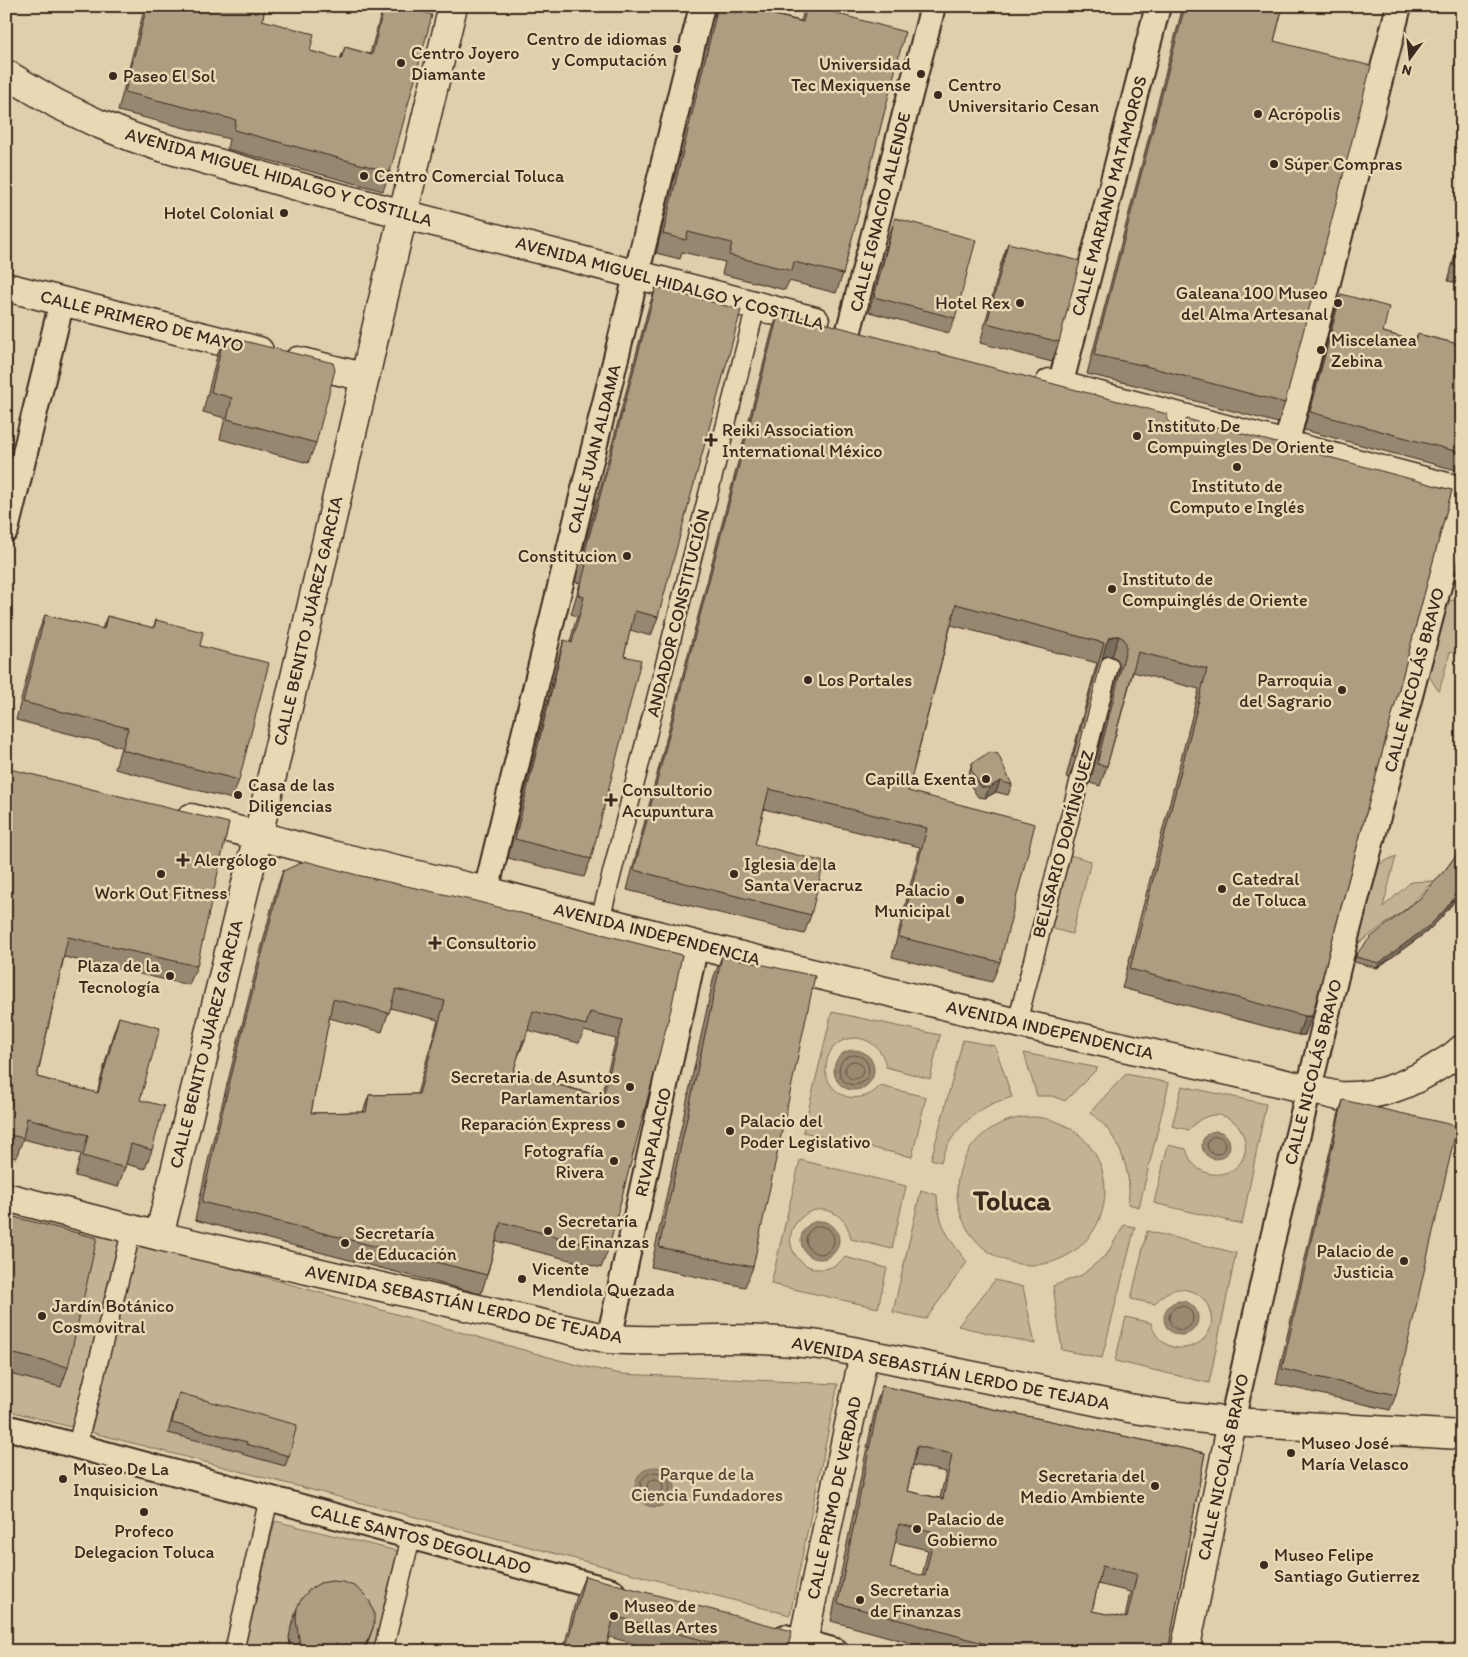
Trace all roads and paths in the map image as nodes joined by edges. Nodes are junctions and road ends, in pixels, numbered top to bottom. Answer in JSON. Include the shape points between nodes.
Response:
{"nodes":[{"id":1,"x":453,"y":6,"type":"edge"},
{"id":2,"x":702,"y":6,"type":"edge"},
{"id":3,"x":933,"y":6,"type":"edge"},
{"id":4,"x":1158,"y":6,"type":"edge"},
{"id":5,"x":1399,"y":6,"type":"edge"},
{"id":6,"x":6,"y":74,"type":"edge"},
{"id":7,"x":403,"y":214,"type":"junction"},
{"id":8,"x":638,"y":275,"type":"junction"},
{"id":9,"x":6,"y":287,"type":"edge"},
{"id":10,"x":62,"y":301,"type":"junction"},
{"id":11,"x":756,"y":306,"type":"junction"},
{"id":12,"x":861,"y":333,"type":"joint"},
{"id":13,"x":1023,"y":376,"type":"edge"},
{"id":14,"x":364,"y":377,"type":"junction"},
{"id":15,"x":1060,"y":386,"type":"junction"},
{"id":16,"x":1286,"y":445,"type":"junction"},
{"id":17,"x":1462,"y":491,"type":"edge"},
{"id":18,"x":1462,"y":499,"type":"edge"},
{"id":19,"x":6,"y":530,"type":"edge"},
{"id":20,"x":1109,"y":666,"type":"dead end"},
{"id":21,"x":171,"y":813,"type":"edge"},
{"id":22,"x":258,"y":835,"type":"junction"},
{"id":23,"x":486,"y":891,"type":"junction"},
{"id":24,"x":600,"y":920,"type":"junction"},
{"id":25,"x":696,"y":945,"type":"junction"},
{"id":26,"x":1016,"y":1023,"type":"junction"},
{"id":27,"x":1462,"y":1049,"type":"edge"},
{"id":28,"x":1309,"y":1090,"type":"junction"},
{"id":29,"x":6,"y":1197,"type":"edge"},
{"id":30,"x":132,"y":1229,"type":"junction"},
{"id":31,"x":159,"y":1236,"type":"junction"},
{"id":32,"x":609,"y":1339,"type":"junction"},
{"id":33,"x":864,"y":1354,"type":"junction"},
{"id":34,"x":1232,"y":1422,"type":"junction"},
{"id":35,"x":6,"y":1427,"type":"edge"},
{"id":36,"x":1462,"y":1435,"type":"edge"},
{"id":37,"x":78,"y":1446,"type":"junction"},
{"id":38,"x":269,"y":1498,"type":"junction"},
{"id":39,"x":411,"y":1537,"type":"junction"},
{"id":40,"x":630,"y":1596,"type":"edge"},
{"id":41,"x":764,"y":1632,"type":"edge"},
{"id":42,"x":803,"y":1642,"type":"junction"},
{"id":43,"x":234,"y":1651,"type":"edge"},
{"id":44,"x":383,"y":1651,"type":"edge"},
{"id":45,"x":836,"y":1651,"type":"edge"},
{"id":46,"x":1185,"y":1651,"type":"edge"}],
"edges":[{"from":1,"to":7,"type":"main road","name":"CALLE BENITO JUÁREZ GARCIA"},
{"from":2,"to":8,"type":"street","name":"CALLE JUAN ALDAMA"},
{"from":3,"to":12,"type":"street","name":"CALLE IGNACIO ALLENDE"},
{"from":4,"to":15,"type":"street","name":"CALLE MARIANO MATAMOROS"},
{"from":5,"to":16,"type":"street"},
{"from":6,"to":7,"type":"main road","name":"AVENIDA MIGUEL HIDALGO Y COSTILLA","via":[[57,104],[132,137]]},
{"from":7,"to":8,"type":"main road","name":"AVENIDA MIGUEL HIDALGO Y COSTILLA"},
{"from":7,"to":14,"type":"main road","name":"CALLE BENITO JUÁREZ GARCIA"},
{"from":8,"to":11,"type":"main road","name":"AVENIDA MIGUEL HIDALGO Y COSTILLA"},
{"from":8,"to":23,"type":"street","name":"CALLE JUAN ALDAMA"},
{"from":9,"to":10,"type":"main road","name":"CALLE PRIMERO DE MAYO"},
{"from":10,"to":14,"type":"main road","name":"CALLE PRIMERO DE MAYO"},
{"from":10,"to":19,"type":"street"},
{"from":11,"to":12,"type":"main road","name":"AVENIDA MIGUEL HIDALGO Y COSTILLA"},
{"from":11,"to":24,"type":"street","name":"ANDADOR CONSTITUCIÓN"},
{"from":13,"to":15,"type":"main road"},
{"from":14,"to":22,"type":"main road","name":"CALLE BENITO JUÁREZ GARCIA"},
{"from":15,"to":16,"type":"main road","via":[[1174,423]]},
{"from":16,"to":17,"type":"main road"},
{"from":18,"to":28,"type":"street","name":"CALLE NICOLÁS BRAVO","via":[[1339,964]]},
{"from":20,"to":26,"type":"street","name":"BELISARIO DOMÍNGUEZ"},
{"from":21,"to":22,"type":"main road","name":"AVENIDA INDEPENDENCIA"},
{"from":22,"to":23,"type":"main road","name":"AVENIDA INDEPENDENCIA"},
{"from":22,"to":31,"type":"main road","name":"CALLE BENITO JUÁREZ GARCIA"},
{"from":23,"to":24,"type":"main road","name":"AVENIDA INDEPENDENCIA"},
{"from":24,"to":25,"type":"main road","name":"AVENIDA INDEPENDENCIA"},
{"from":25,"to":26,"type":"main road","name":"AVENIDA INDEPENDENCIA"},
{"from":25,"to":32,"type":"street","name":"RIVAPALACIO"},
{"from":26,"to":28,"type":"main road","name":"AVENIDA INDEPENDENCIA"},
{"from":27,"to":28,"type":"main road","name":"AVENIDA INDEPENDENCIA","via":[[1430,1072],[1378,1094],[1351,1097]]},
{"from":28,"to":34,"type":"street","name":"CALLE NICOLÁS BRAVO"},
{"from":29,"to":30,"type":"main road","name":"AVENIDA SEBASTIÁN LERDO DE TEJADA"},
{"from":30,"to":31,"type":"main road","name":"AVENIDA SEBASTIÁN LERDO DE TEJADA"},
{"from":30,"to":37,"type":"street"},
{"from":31,"to":32,"type":"main road","name":"AVENIDA SEBASTIÁN LERDO DE TEJADA"},
{"from":32,"to":33,"type":"main road","name":"AVENIDA SEBASTIÁN LERDO DE TEJADA","via":[[793,1341]]},
{"from":33,"to":34,"type":"main road","name":"AVENIDA SEBASTIÁN LERDO DE TEJADA","via":[[1129,1408]]},
{"from":33,"to":42,"type":"main road","name":"CALLE PRIMO DE VERDAD"},
{"from":34,"to":36,"type":"main road","name":"AVENIDA SEBASTIÁN LERDO DE TEJADA"},
{"from":34,"to":46,"type":"main road","name":"CALLE NICOLÁS BRAVO"},
{"from":35,"to":37,"type":"street","name":"CALLE SANTOS DEGOLLADO"},
{"from":37,"to":38,"type":"street","name":"CALLE SANTOS DEGOLLADO"},
{"from":38,"to":39,"type":"street","name":"CALLE SANTOS DEGOLLADO"},
{"from":38,"to":43,"type":"street"},
{"from":39,"to":40,"type":"street","name":"CALLE SANTOS DEGOLLADO"},
{"from":39,"to":44,"type":"street"},
{"from":41,"to":42,"type":"street"},
{"from":42,"to":45,"type":"street"}]}
